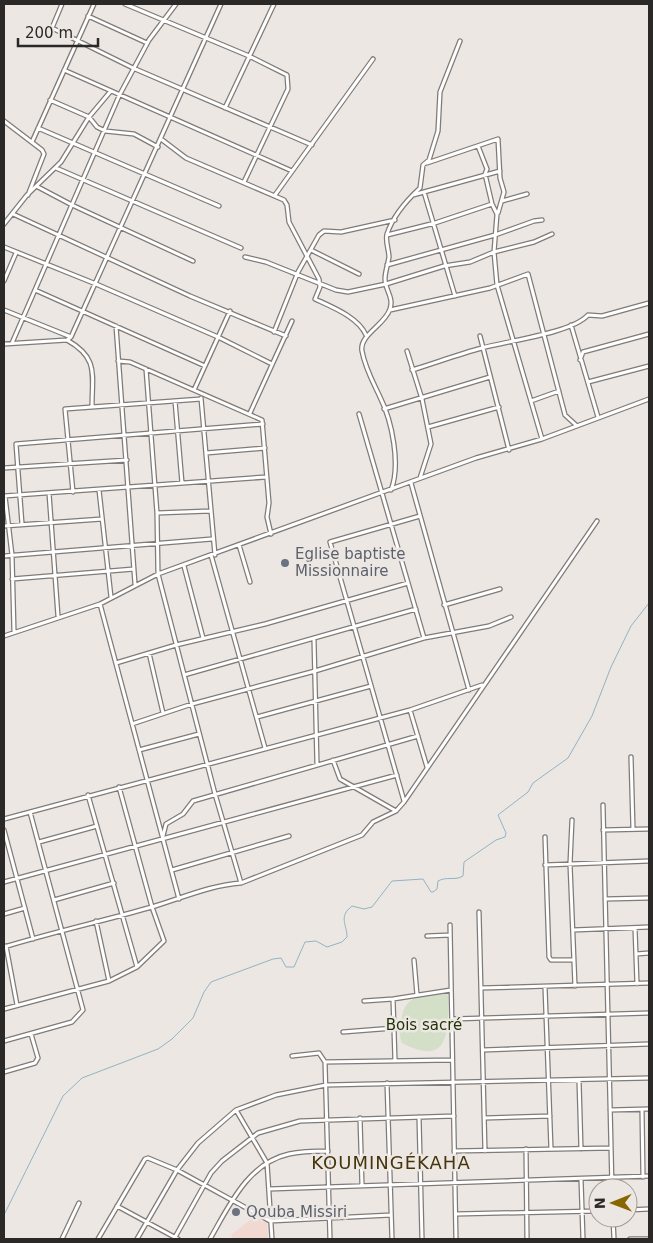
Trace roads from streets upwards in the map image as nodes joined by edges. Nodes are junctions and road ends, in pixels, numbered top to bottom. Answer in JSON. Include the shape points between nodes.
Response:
{"nodes":[{"id":1,"x":62,"y":4,"type":"edge"},
{"id":2,"x":94,"y":4,"type":"edge"},
{"id":3,"x":125,"y":4,"type":"edge"},
{"id":4,"x":176,"y":4,"type":"edge"},
{"id":5,"x":221,"y":4,"type":"edge"},
{"id":6,"x":274,"y":4,"type":"edge"},
{"id":7,"x":88,"y":16,"type":"junction"},
{"id":8,"x":162,"y":20,"type":"junction"},
{"id":9,"x":206,"y":38,"type":"junction"},
{"id":10,"x":77,"y":41,"type":"junction"},
{"id":11,"x":460,"y":41,"type":"dead end"},
{"id":12,"x":147,"y":43,"type":"junction"},
{"id":13,"x":249,"y":56,"type":"junction"},
{"id":14,"x":373,"y":59,"type":"dead end"},
{"id":15,"x":133,"y":68,"type":"junction"},
{"id":16,"x":64,"y":70,"type":"junction"},
{"id":17,"x":183,"y":90,"type":"junction"},
{"id":18,"x":110,"y":92,"type":"junction"},
{"id":19,"x":119,"y":96,"type":"junction"},
{"id":20,"x":50,"y":100,"type":"junction"},
{"id":21,"x":225,"y":108,"type":"junction"},
{"id":22,"x":89,"y":117,"type":"junction"},
{"id":23,"x":170,"y":118,"type":"junction"},
{"id":24,"x":4,"y":121,"type":"edge"},
{"id":25,"x":38,"y":128,"type":"junction"},
{"id":26,"x":270,"y":128,"type":"junction"},
{"id":27,"x":105,"y":131,"type":"junction"},
{"id":28,"x":161,"y":139,"type":"junction"},
{"id":29,"x":32,"y":142,"type":"junction"},
{"id":30,"x":73,"y":143,"type":"junction"},
{"id":31,"x":312,"y":145,"type":"junction"},
{"id":32,"x":478,"y":146,"type":"junction"},
{"id":33,"x":158,"y":147,"type":"junction"},
{"id":34,"x":95,"y":152,"type":"junction"},
{"id":35,"x":257,"y":154,"type":"junction"},
{"id":36,"x":422,"y":165,"type":"junction"},
{"id":37,"x":56,"y":168,"type":"junction"},
{"id":38,"x":292,"y":171,"type":"junction"},
{"id":39,"x":500,"y":171,"type":"junction"},
{"id":40,"x":145,"y":174,"type":"junction"},
{"id":41,"x":486,"y":174,"type":"junction"},
{"id":42,"x":83,"y":180,"type":"junction"},
{"id":43,"x":244,"y":182,"type":"junction"},
{"id":44,"x":38,"y":187,"type":"junction"},
{"id":45,"x":424,"y":192,"type":"junction"},
{"id":46,"x":527,"y":194,"type":"dead end"},
{"id":47,"x":27,"y":195,"type":"junction"},
{"id":48,"x":413,"y":195,"type":"junction"},
{"id":49,"x":275,"y":196,"type":"junction"},
{"id":50,"x":133,"y":201,"type":"junction"},
{"id":51,"x":501,"y":201,"type":"junction"},
{"id":52,"x":492,"y":204,"type":"junction"},
{"id":53,"x":72,"y":205,"type":"junction"},
{"id":54,"x":219,"y":206,"type":"dead end"},
{"id":55,"x":13,"y":214,"type":"junction"},
{"id":56,"x":497,"y":214,"type":"junction"},
{"id":57,"x":395,"y":220,"type":"junction"},
{"id":58,"x":542,"y":220,"type":"dead end"},
{"id":59,"x":435,"y":223,"type":"junction"},
{"id":60,"x":4,"y":224,"type":"edge"},
{"id":61,"x":121,"y":228,"type":"junction"},
{"id":62,"x":495,"y":234,"type":"junction"},
{"id":63,"x":552,"y":234,"type":"dead end"},
{"id":64,"x":387,"y":235,"type":"junction"},
{"id":65,"x":58,"y":236,"type":"junction"},
{"id":66,"x":4,"y":247,"type":"edge"},
{"id":67,"x":241,"y":248,"type":"dead end"},
{"id":68,"x":441,"y":249,"type":"junction"},
{"id":69,"x":311,"y":250,"type":"junction"},
{"id":70,"x":494,"y":252,"type":"junction"},
{"id":71,"x":16,"y":253,"type":"junction"},
{"id":72,"x":245,"y":257,"type":"dead end"},
{"id":73,"x":307,"y":257,"type":"junction"},
{"id":74,"x":108,"y":258,"type":"junction"},
{"id":75,"x":193,"y":260,"type":"dead end"},
{"id":76,"x":46,"y":264,"type":"junction"},
{"id":77,"x":388,"y":264,"type":"junction"},
{"id":78,"x":444,"y":266,"type":"junction"},
{"id":79,"x":298,"y":274,"type":"junction"},
{"id":80,"x":359,"y":274,"type":"dead end"},
{"id":81,"x":4,"y":281,"type":"edge"},
{"id":82,"x":96,"y":284,"type":"junction"},
{"id":83,"x":320,"y":284,"type":"junction"},
{"id":84,"x":386,"y":284,"type":"junction"},
{"id":85,"x":498,"y":285,"type":"junction"},
{"id":86,"x":35,"y":290,"type":"junction"},
{"id":87,"x":455,"y":296,"type":"junction"},
{"id":88,"x":649,"y":303,"type":"edge"},
{"id":89,"x":4,"y":310,"type":"edge"},
{"id":90,"x":390,"y":310,"type":"junction"},
{"id":91,"x":83,"y":311,"type":"junction"},
{"id":92,"x":230,"y":311,"type":"junction"},
{"id":93,"x":22,"y":319,"type":"junction"},
{"id":94,"x":292,"y":321,"type":"dead end"},
{"id":95,"x":571,"y":325,"type":"junction"},
{"id":96,"x":116,"y":326,"type":"junction"},
{"id":97,"x":274,"y":332,"type":"junction"},
{"id":98,"x":544,"y":334,"type":"junction"},
{"id":99,"x":649,"y":334,"type":"edge"},
{"id":100,"x":286,"y":336,"type":"junction"},
{"id":101,"x":366,"y":336,"type":"junction"},
{"id":102,"x":480,"y":336,"type":"dead end"},
{"id":103,"x":71,"y":337,"type":"junction"},
{"id":104,"x":218,"y":337,"type":"junction"},
{"id":105,"x":67,"y":340,"type":"junction"},
{"id":106,"x":514,"y":342,"type":"junction"},
{"id":107,"x":4,"y":344,"type":"edge"},
{"id":108,"x":12,"y":344,"type":"junction"},
{"id":109,"x":483,"y":348,"type":"junction"},
{"id":110,"x":407,"y":351,"type":"dead end"},
{"id":111,"x":580,"y":360,"type":"junction"},
{"id":112,"x":118,"y":361,"type":"junction"},
{"id":113,"x":272,"y":364,"type":"junction"},
{"id":114,"x":205,"y":366,"type":"junction"},
{"id":115,"x":649,"y":366,"type":"edge"},
{"id":116,"x":146,"y":369,"type":"junction"},
{"id":117,"x":412,"y":370,"type":"junction"},
{"id":118,"x":490,"y":377,"type":"junction"},
{"id":119,"x":588,"y":382,"type":"junction"},
{"id":120,"x":194,"y":390,"type":"junction"},
{"id":121,"x":559,"y":391,"type":"junction"},
{"id":122,"x":200,"y":394,"type":"junction"},
{"id":123,"x":201,"y":399,"type":"junction"},
{"id":124,"x":422,"y":399,"type":"junction"},
{"id":125,"x":649,"y":399,"type":"edge"},
{"id":126,"x":175,"y":401,"type":"junction"},
{"id":127,"x":531,"y":401,"type":"junction"},
{"id":128,"x":147,"y":403,"type":"junction"},
{"id":129,"x":123,"y":405,"type":"junction"},
{"id":130,"x":92,"y":407,"type":"junction"},
{"id":131,"x":499,"y":407,"type":"junction"},
{"id":132,"x":384,"y":409,"type":"junction"},
{"id":133,"x":250,"y":413,"type":"junction"},
{"id":134,"x":359,"y":414,"type":"dead end"},
{"id":135,"x":598,"y":417,"type":"junction"},
{"id":136,"x":263,"y":424,"type":"junction"},
{"id":137,"x":576,"y":425,"type":"junction"},
{"id":138,"x":428,"y":427,"type":"junction"},
{"id":139,"x":204,"y":428,"type":"junction"},
{"id":140,"x":178,"y":430,"type":"junction"},
{"id":141,"x":150,"y":432,"type":"junction"},
{"id":142,"x":125,"y":434,"type":"junction"},
{"id":143,"x":67,"y":439,"type":"junction"},
{"id":144,"x":542,"y":439,"type":"junction"},
{"id":145,"x":265,"y":448,"type":"junction"},
{"id":146,"x":509,"y":450,"type":"junction"},
{"id":147,"x":206,"y":453,"type":"junction"},
{"id":148,"x":127,"y":460,"type":"junction"},
{"id":149,"x":70,"y":464,"type":"junction"},
{"id":150,"x":17,"y":467,"type":"junction"},
{"id":151,"x":4,"y":468,"type":"edge"},
{"id":152,"x":266,"y":477,"type":"junction"},
{"id":153,"x":420,"y":479,"type":"junction"},
{"id":154,"x":208,"y":482,"type":"junction"},
{"id":155,"x":411,"y":482,"type":"junction"},
{"id":156,"x":182,"y":483,"type":"junction"},
{"id":157,"x":155,"y":485,"type":"junction"},
{"id":158,"x":129,"y":488,"type":"junction"},
{"id":159,"x":99,"y":490,"type":"junction"},
{"id":160,"x":391,"y":490,"type":"junction"},
{"id":161,"x":73,"y":492,"type":"junction"},
{"id":162,"x":49,"y":493,"type":"junction"},
{"id":163,"x":382,"y":493,"type":"junction"},
{"id":164,"x":20,"y":495,"type":"junction"},
{"id":165,"x":4,"y":496,"type":"edge"},
{"id":166,"x":210,"y":511,"type":"junction"},
{"id":167,"x":157,"y":513,"type":"junction"},
{"id":168,"x":420,"y":516,"type":"junction"},
{"id":169,"x":102,"y":519,"type":"junction"},
{"id":170,"x":51,"y":521,"type":"junction"},
{"id":171,"x":597,"y":521,"type":"dead end"},
{"id":172,"x":22,"y":524,"type":"junction"},
{"id":173,"x":391,"y":524,"type":"junction"},
{"id":174,"x":9,"y":525,"type":"junction"},
{"id":175,"x":4,"y":526,"type":"edge"},
{"id":176,"x":272,"y":534,"type":"junction"},
{"id":177,"x":212,"y":539,"type":"junction"},
{"id":178,"x":158,"y":544,"type":"junction"},
{"id":179,"x":133,"y":545,"type":"junction"},
{"id":180,"x":239,"y":545,"type":"junction"},
{"id":181,"x":106,"y":547,"type":"junction"},
{"id":182,"x":53,"y":552,"type":"junction"},
{"id":183,"x":12,"y":555,"type":"junction"},
{"id":184,"x":213,"y":555,"type":"junction"},
{"id":185,"x":4,"y":556,"type":"edge"},
{"id":186,"x":184,"y":566,"type":"junction"},
{"id":187,"x":134,"y":569,"type":"junction"},
{"id":188,"x":108,"y":572,"type":"junction"},
{"id":189,"x":158,"y":574,"type":"junction"},
{"id":190,"x":55,"y":576,"type":"junction"},
{"id":191,"x":12,"y":579,"type":"junction"},
{"id":192,"x":250,"y":582,"type":"dead end"},
{"id":193,"x":408,"y":583,"type":"junction"},
{"id":194,"x":136,"y":584,"type":"junction"},
{"id":195,"x":500,"y":589,"type":"dead end"},
{"id":196,"x":111,"y":597,"type":"junction"},
{"id":197,"x":347,"y":599,"type":"junction"},
{"id":198,"x":100,"y":604,"type":"junction"},
{"id":199,"x":444,"y":605,"type":"junction"},
{"id":200,"x":416,"y":609,"type":"junction"},
{"id":201,"x":58,"y":616,"type":"junction"},
{"id":202,"x":511,"y":617,"type":"dead end"},
{"id":203,"x":355,"y":627,"type":"junction"},
{"id":204,"x":14,"y":632,"type":"junction"},
{"id":205,"x":232,"y":632,"type":"junction"},
{"id":206,"x":452,"y":632,"type":"junction"},
{"id":207,"x":4,"y":636,"type":"edge"},
{"id":208,"x":203,"y":638,"type":"junction"},
{"id":209,"x":424,"y":638,"type":"junction"},
{"id":210,"x":314,"y":640,"type":"junction"},
{"id":211,"x":176,"y":645,"type":"junction"},
{"id":212,"x":148,"y":653,"type":"junction"},
{"id":213,"x":363,"y":657,"type":"junction"},
{"id":214,"x":241,"y":660,"type":"junction"},
{"id":215,"x":116,"y":663,"type":"junction"},
{"id":216,"x":315,"y":671,"type":"junction"},
{"id":217,"x":184,"y":675,"type":"junction"},
{"id":218,"x":483,"y":685,"type":"junction"},
{"id":219,"x":371,"y":686,"type":"junction"},
{"id":220,"x":250,"y":688,"type":"junction"},
{"id":221,"x":469,"y":690,"type":"junction"},
{"id":222,"x":316,"y":702,"type":"junction"},
{"id":223,"x":192,"y":704,"type":"junction"},
{"id":224,"x":410,"y":710,"type":"junction"},
{"id":225,"x":163,"y":713,"type":"junction"},
{"id":226,"x":257,"y":717,"type":"junction"},
{"id":227,"x":380,"y":717,"type":"junction"},
{"id":228,"x":132,"y":724,"type":"junction"},
{"id":229,"x":200,"y":734,"type":"junction"},
{"id":230,"x":316,"y":734,"type":"junction"},
{"id":231,"x":418,"y":736,"type":"junction"},
{"id":232,"x":388,"y":745,"type":"junction"},
{"id":233,"x":265,"y":748,"type":"junction"},
{"id":234,"x":139,"y":750,"type":"junction"},
{"id":235,"x":631,"y":757,"type":"dead end"},
{"id":236,"x":332,"y":760,"type":"junction"},
{"id":237,"x":207,"y":764,"type":"junction"},
{"id":238,"x":317,"y":764,"type":"junction"},
{"id":239,"x":427,"y":768,"type":"junction"},
{"id":240,"x":397,"y":775,"type":"junction"},
{"id":241,"x":147,"y":779,"type":"junction"},
{"id":242,"x":119,"y":786,"type":"junction"},
{"id":243,"x":352,"y":788,"type":"junction"},
{"id":244,"x":215,"y":794,"type":"junction"},
{"id":245,"x":88,"y":795,"type":"junction"},
{"id":246,"x":404,"y":802,"type":"junction"},
{"id":247,"x":603,"y":805,"type":"dead end"},
{"id":248,"x":396,"y":811,"type":"junction"},
{"id":249,"x":30,"y":812,"type":"junction"},
{"id":250,"x":4,"y":819,"type":"edge"},
{"id":251,"x":572,"y":820,"type":"dead end"},
{"id":252,"x":223,"y":823,"type":"junction"},
{"id":253,"x":97,"y":826,"type":"junction"},
{"id":254,"x":633,"y":829,"type":"junction"},
{"id":255,"x":649,"y":829,"type":"edge"},
{"id":256,"x":4,"y":830,"type":"edge"},
{"id":257,"x":603,"y":830,"type":"junction"},
{"id":258,"x":289,"y":836,"type":"dead end"},
{"id":259,"x":545,"y":837,"type":"dead end"},
{"id":260,"x":163,"y":838,"type":"junction"},
{"id":261,"x":39,"y":842,"type":"junction"},
{"id":262,"x":136,"y":847,"type":"junction"},
{"id":263,"x":232,"y":852,"type":"junction"},
{"id":264,"x":105,"y":854,"type":"junction"},
{"id":265,"x":649,"y":861,"type":"edge"},
{"id":266,"x":604,"y":863,"type":"junction"},
{"id":267,"x":570,"y":864,"type":"junction"},
{"id":268,"x":545,"y":865,"type":"junction"},
{"id":269,"x":172,"y":870,"type":"junction"},
{"id":270,"x":46,"y":871,"type":"junction"},
{"id":271,"x":18,"y":880,"type":"junction"},
{"id":272,"x":4,"y":882,"type":"edge"},
{"id":273,"x":114,"y":883,"type":"junction"},
{"id":274,"x":241,"y":883,"type":"junction"},
{"id":275,"x":649,"y":898,"type":"edge"},
{"id":276,"x":179,"y":899,"type":"junction"},
{"id":277,"x":605,"y":899,"type":"junction"},
{"id":278,"x":54,"y":900,"type":"junction"},
{"id":279,"x":152,"y":907,"type":"junction"},
{"id":280,"x":25,"y":908,"type":"junction"},
{"id":281,"x":479,"y":912,"type":"dead end"},
{"id":282,"x":4,"y":914,"type":"edge"},
{"id":283,"x":122,"y":915,"type":"junction"},
{"id":284,"x":96,"y":921,"type":"junction"},
{"id":285,"x":450,"y":925,"type":"dead end"},
{"id":286,"x":649,"y":927,"type":"edge"},
{"id":287,"x":635,"y":928,"type":"junction"},
{"id":288,"x":62,"y":929,"type":"junction"},
{"id":289,"x":605,"y":929,"type":"junction"},
{"id":290,"x":573,"y":930,"type":"junction"},
{"id":291,"x":450,"y":935,"type":"junction"},
{"id":292,"x":427,"y":936,"type":"dead end"},
{"id":293,"x":33,"y":939,"type":"junction"},
{"id":294,"x":5,"y":947,"type":"edge"},
{"id":295,"x":636,"y":954,"type":"junction"},
{"id":296,"x":649,"y":954,"type":"edge"},
{"id":297,"x":414,"y":960,"type":"dead end"},
{"id":298,"x":574,"y":960,"type":"junction"},
{"id":299,"x":137,"y":967,"type":"junction"},
{"id":300,"x":108,"y":981,"type":"junction"},
{"id":301,"x":649,"y":983,"type":"edge"},
{"id":302,"x":637,"y":984,"type":"junction"},
{"id":303,"x":606,"y":985,"type":"junction"},
{"id":304,"x":575,"y":986,"type":"junction"},
{"id":305,"x":545,"y":987,"type":"junction"},
{"id":306,"x":481,"y":988,"type":"junction"},
{"id":307,"x":78,"y":990,"type":"junction"},
{"id":308,"x":451,"y":990,"type":"junction"},
{"id":309,"x":417,"y":995,"type":"junction"},
{"id":310,"x":393,"y":999,"type":"junction"},
{"id":311,"x":364,"y":1001,"type":"dead end"},
{"id":312,"x":17,"y":1004,"type":"junction"},
{"id":313,"x":4,"y":1009,"type":"edge"},
{"id":314,"x":649,"y":1013,"type":"edge"},
{"id":315,"x":607,"y":1015,"type":"junction"},
{"id":316,"x":546,"y":1016,"type":"junction"},
{"id":317,"x":452,"y":1019,"type":"junction"},
{"id":318,"x":482,"y":1019,"type":"junction"},
{"id":319,"x":394,"y":1028,"type":"junction"},
{"id":320,"x":343,"y":1032,"type":"dead end"},
{"id":321,"x":31,"y":1034,"type":"junction"},
{"id":322,"x":4,"y":1041,"type":"edge"},
{"id":323,"x":649,"y":1044,"type":"edge"},
{"id":324,"x":608,"y":1045,"type":"junction"},
{"id":325,"x":547,"y":1047,"type":"junction"},
{"id":326,"x":483,"y":1050,"type":"junction"},
{"id":327,"x":292,"y":1056,"type":"dead end"},
{"id":328,"x":395,"y":1060,"type":"junction"},
{"id":329,"x":452,"y":1060,"type":"junction"},
{"id":330,"x":325,"y":1062,"type":"junction"},
{"id":331,"x":4,"y":1072,"type":"edge"},
{"id":332,"x":649,"y":1078,"type":"edge"},
{"id":333,"x":609,"y":1079,"type":"junction"},
{"id":334,"x":548,"y":1080,"type":"junction"},
{"id":335,"x":580,"y":1080,"type":"junction"},
{"id":336,"x":453,"y":1082,"type":"junction"},
{"id":337,"x":484,"y":1082,"type":"junction"},
{"id":338,"x":388,"y":1084,"type":"junction"},
{"id":339,"x":326,"y":1085,"type":"junction"},
{"id":340,"x":649,"y":1109,"type":"edge"},
{"id":341,"x":236,"y":1110,"type":"junction"},
{"id":342,"x":610,"y":1110,"type":"junction"},
{"id":343,"x":642,"y":1110,"type":"junction"},
{"id":344,"x":454,"y":1116,"type":"junction"},
{"id":345,"x":550,"y":1116,"type":"junction"},
{"id":346,"x":419,"y":1117,"type":"junction"},
{"id":347,"x":360,"y":1118,"type":"junction"},
{"id":348,"x":389,"y":1118,"type":"junction"},
{"id":349,"x":485,"y":1118,"type":"junction"},
{"id":350,"x":327,"y":1119,"type":"junction"},
{"id":351,"x":253,"y":1136,"type":"junction"},
{"id":352,"x":581,"y":1148,"type":"junction"},
{"id":353,"x":611,"y":1148,"type":"junction"},
{"id":354,"x":526,"y":1149,"type":"junction"},
{"id":355,"x":551,"y":1149,"type":"junction"},
{"id":356,"x":328,"y":1151,"type":"junction"},
{"id":357,"x":485,"y":1151,"type":"junction"},
{"id":358,"x":454,"y":1152,"type":"junction"},
{"id":359,"x":267,"y":1163,"type":"junction"},
{"id":360,"x":177,"y":1170,"type":"junction"},
{"id":361,"x":649,"y":1176,"type":"edge"},
{"id":362,"x":643,"y":1177,"type":"junction"},
{"id":363,"x":612,"y":1178,"type":"joint"},
{"id":364,"x":581,"y":1179,"type":"junction"},
{"id":365,"x":588,"y":1179,"type":"edge"},
{"id":366,"x":526,"y":1180,"type":"junction"},
{"id":367,"x":455,"y":1182,"type":"junction"},
{"id":368,"x":420,"y":1183,"type":"junction"},
{"id":369,"x":205,"y":1184,"type":"junction"},
{"id":370,"x":390,"y":1184,"type":"junction"},
{"id":371,"x":362,"y":1185,"type":"junction"},
{"id":372,"x":329,"y":1186,"type":"junction"},
{"id":373,"x":269,"y":1189,"type":"junction"},
{"id":374,"x":232,"y":1202,"type":"junction"},
{"id":375,"x":79,"y":1203,"type":"dead end"},
{"id":376,"x":117,"y":1206,"type":"junction"},
{"id":377,"x":582,"y":1211,"type":"junction"},
{"id":378,"x":588,"y":1211,"type":"edge"},
{"id":379,"x":527,"y":1212,"type":"junction"},
{"id":380,"x":456,"y":1214,"type":"junction"},
{"id":381,"x":391,"y":1215,"type":"junction"},
{"id":382,"x":330,"y":1218,"type":"junction"},
{"id":383,"x":270,"y":1222,"type":"junction"},
{"id":384,"x":147,"y":1223,"type":"junction"},
{"id":385,"x":649,"y":1238,"type":"edge"},
{"id":386,"x":62,"y":1239,"type":"edge"},
{"id":387,"x":98,"y":1239,"type":"edge"},
{"id":388,"x":137,"y":1239,"type":"edge"},
{"id":389,"x":176,"y":1239,"type":"edge"},
{"id":390,"x":210,"y":1239,"type":"edge"},
{"id":391,"x":272,"y":1239,"type":"edge"},
{"id":392,"x":330,"y":1239,"type":"edge"},
{"id":393,"x":392,"y":1239,"type":"edge"},
{"id":394,"x":422,"y":1239,"type":"edge"},
{"id":395,"x":456,"y":1239,"type":"edge"},
{"id":396,"x":527,"y":1239,"type":"edge"},
{"id":397,"x":583,"y":1239,"type":"edge"},
{"id":398,"x":630,"y":1239,"type":"edge"}],
"edges":[{"from":1,"to":10,"type":"street","via":[[52,28]]},
{"from":2,"to":7,"type":"street"},
{"from":3,"to":8,"type":"street"},
{"from":4,"to":8,"type":"street"},
{"from":5,"to":9,"type":"street"},
{"from":6,"to":13,"type":"street"},
{"from":7,"to":10,"type":"street"},
{"from":7,"to":12,"type":"street"},
{"from":8,"to":9,"type":"street"},
{"from":8,"to":12,"type":"street"},
{"from":9,"to":13,"type":"street"},
{"from":9,"to":17,"type":"street"},
{"from":10,"to":15,"type":"street"},
{"from":10,"to":16,"type":"street"},
{"from":11,"to":36,"type":"street","via":[[440,92],[438,131],[429,160]]},
{"from":12,"to":15,"type":"street"},
{"from":13,"to":21,"type":"street"},
{"from":13,"to":26,"type":"street","via":[[287,75],[288,89]]},
{"from":14,"to":31,"type":"street"},
{"from":15,"to":17,"type":"street"},
{"from":15,"to":19,"type":"street"},
{"from":16,"to":18,"type":"street"},
{"from":16,"to":20,"type":"street"},
{"from":17,"to":21,"type":"street"},
{"from":17,"to":23,"type":"street"},
{"from":18,"to":19,"type":"street"},
{"from":18,"to":22,"type":"street"},
{"from":19,"to":23,"type":"street"},
{"from":19,"to":27,"type":"street"},
{"from":20,"to":22,"type":"street"},
{"from":20,"to":25,"type":"street"},
{"from":21,"to":26,"type":"street"},
{"from":22,"to":27,"type":"street"},
{"from":22,"to":30,"type":"street"},
{"from":23,"to":28,"type":"street"},
{"from":23,"to":35,"type":"street"},
{"from":24,"to":29,"type":"street"},
{"from":25,"to":29,"type":"street"},
{"from":25,"to":30,"type":"street"},
{"from":26,"to":31,"type":"street"},
{"from":26,"to":35,"type":"street"},
{"from":27,"to":33,"type":"street","via":[[134,134]]},
{"from":27,"to":34,"type":"street"},
{"from":28,"to":33,"type":"street"},
{"from":28,"to":43,"type":"street","via":[[186,158]]},
{"from":29,"to":47,"type":"street","via":[[44,154]]},
{"from":30,"to":34,"type":"street"},
{"from":30,"to":37,"type":"street"},
{"from":31,"to":38,"type":"street"},
{"from":32,"to":36,"type":"street"},
{"from":32,"to":39,"type":"street","via":[[498,139]]},
{"from":32,"to":41,"type":"street"},
{"from":33,"to":40,"type":"street"},
{"from":34,"to":40,"type":"street"},
{"from":34,"to":42,"type":"street"},
{"from":35,"to":38,"type":"street"},
{"from":35,"to":43,"type":"street"},
{"from":36,"to":48,"type":"street","via":[[420,188]]},
{"from":37,"to":42,"type":"street"},
{"from":37,"to":44,"type":"street"},
{"from":38,"to":49,"type":"street"},
{"from":39,"to":41,"type":"street"},
{"from":39,"to":51,"type":"street","via":[[504,192]]},
{"from":40,"to":50,"type":"street"},
{"from":40,"to":54,"type":"street"},
{"from":41,"to":45,"type":"street"},
{"from":41,"to":52,"type":"street"},
{"from":42,"to":50,"type":"street"},
{"from":42,"to":53,"type":"street"},
{"from":43,"to":49,"type":"street"},
{"from":44,"to":47,"type":"street"},
{"from":44,"to":53,"type":"street"},
{"from":45,"to":48,"type":"street"},
{"from":45,"to":59,"type":"street"},
{"from":46,"to":51,"type":"street"},
{"from":47,"to":55,"type":"street"},
{"from":48,"to":57,"type":"street","via":[[407,198]]},
{"from":49,"to":73,"type":"street","via":[[287,205],[289,222]]},
{"from":50,"to":61,"type":"street"},
{"from":50,"to":67,"type":"street"},
{"from":51,"to":56,"type":"street"},
{"from":52,"to":56,"type":"street"},
{"from":52,"to":59,"type":"street"},
{"from":53,"to":61,"type":"street"},
{"from":53,"to":65,"type":"street"},
{"from":55,"to":60,"type":"street"},
{"from":55,"to":65,"type":"street"},
{"from":56,"to":62,"type":"street"},
{"from":57,"to":64,"type":"street"},
{"from":57,"to":69,"type":"street","via":[[341,232],[324,232]]},
{"from":58,"to":62,"type":"street"},
{"from":59,"to":64,"type":"street"},
{"from":59,"to":68,"type":"street"},
{"from":61,"to":74,"type":"street"},
{"from":61,"to":75,"type":"street"},
{"from":62,"to":68,"type":"street"},
{"from":62,"to":70,"type":"street"},
{"from":63,"to":70,"type":"street"},
{"from":64,"to":77,"type":"street"},
{"from":65,"to":74,"type":"street"},
{"from":65,"to":76,"type":"street"},
{"from":66,"to":71,"type":"street"},
{"from":68,"to":77,"type":"street"},
{"from":68,"to":78,"type":"street"},
{"from":69,"to":73,"type":"street"},
{"from":69,"to":80,"type":"street"},
{"from":70,"to":78,"type":"street","via":[[470,262]]},
{"from":70,"to":85,"type":"street"},
{"from":71,"to":76,"type":"street"},
{"from":71,"to":81,"type":"street"},
{"from":72,"to":79,"type":"street"},
{"from":73,"to":79,"type":"street"},
{"from":73,"to":83,"type":"street"},
{"from":74,"to":82,"type":"street"},
{"from":74,"to":92,"type":"street"},
{"from":76,"to":82,"type":"street"},
{"from":76,"to":86,"type":"street"},
{"from":77,"to":84,"type":"street"},
{"from":78,"to":84,"type":"street"},
{"from":78,"to":87,"type":"street"},
{"from":79,"to":83,"type":"street"},
{"from":79,"to":97,"type":"street"},
{"from":82,"to":91,"type":"street"},
{"from":82,"to":104,"type":"street"},
{"from":83,"to":84,"type":"street","via":[[348,292]]},
{"from":83,"to":101,"type":"street","via":[[315,299],[336,308],[359,324]]},
{"from":84,"to":90,"type":"street","via":[[392,298]]},
{"from":85,"to":87,"type":"street"},
{"from":85,"to":98,"type":"street","via":[[528,274]]},
{"from":85,"to":106,"type":"street"},
{"from":86,"to":91,"type":"street"},
{"from":86,"to":93,"type":"street"},
{"from":87,"to":90,"type":"street"},
{"from":88,"to":95,"type":"street","via":[[602,316],[588,315],[583,322]]},
{"from":89,"to":93,"type":"street"},
{"from":90,"to":101,"type":"street","via":[[376,329]]},
{"from":91,"to":96,"type":"street"},
{"from":91,"to":103,"type":"street"},
{"from":92,"to":97,"type":"street"},
{"from":92,"to":104,"type":"street"},
{"from":93,"to":103,"type":"street"},
{"from":93,"to":108,"type":"street"},
{"from":94,"to":100,"type":"street"},
{"from":95,"to":98,"type":"street"},
{"from":95,"to":111,"type":"street"},
{"from":96,"to":112,"type":"street"},
{"from":96,"to":114,"type":"street"},
{"from":97,"to":100,"type":"street"},
{"from":98,"to":106,"type":"street"},
{"from":98,"to":121,"type":"street"},
{"from":99,"to":111,"type":"street","via":[[583,352]]},
{"from":100,"to":113,"type":"street"},
{"from":101,"to":132,"type":"street","via":[[361,349]]},
{"from":102,"to":109,"type":"street"},
{"from":103,"to":105,"type":"street"},
{"from":104,"to":113,"type":"street"},
{"from":104,"to":114,"type":"street"},
{"from":105,"to":108,"type":"street"},
{"from":105,"to":130,"type":"street","via":[[86,352],[91,363]]},
{"from":106,"to":109,"type":"street"},
{"from":106,"to":127,"type":"street"},
{"from":107,"to":108,"type":"street"},
{"from":109,"to":117,"type":"street"},
{"from":109,"to":118,"type":"street"},
{"from":110,"to":117,"type":"street"},
{"from":111,"to":119,"type":"street"},
{"from":112,"to":116,"type":"street"},
{"from":112,"to":129,"type":"street"},
{"from":113,"to":133,"type":"street"},
{"from":114,"to":120,"type":"street"},
{"from":115,"to":119,"type":"street"},
{"from":116,"to":120,"type":"street"},
{"from":116,"to":128,"type":"street"},
{"from":117,"to":124,"type":"street"},
{"from":118,"to":124,"type":"street"},
{"from":118,"to":131,"type":"street"},
{"from":119,"to":135,"type":"street"},
{"from":120,"to":122,"type":"street"},
{"from":121,"to":127,"type":"street"},
{"from":121,"to":137,"type":"street","via":[[565,415]]},
{"from":122,"to":123,"type":"street"},
{"from":122,"to":133,"type":"street"},
{"from":123,"to":126,"type":"street"},
{"from":123,"to":139,"type":"street"},
{"from":124,"to":132,"type":"street"},
{"from":124,"to":138,"type":"street"},
{"from":125,"to":135,"type":"street"},
{"from":126,"to":128,"type":"street"},
{"from":126,"to":140,"type":"street"},
{"from":127,"to":144,"type":"street"},
{"from":128,"to":129,"type":"street"},
{"from":128,"to":141,"type":"street"},
{"from":129,"to":130,"type":"street"},
{"from":129,"to":142,"type":"street"},
{"from":130,"to":143,"type":"street","via":[[65,409]]},
{"from":131,"to":138,"type":"street"},
{"from":131,"to":146,"type":"street"},
{"from":132,"to":160,"type":"street","via":[[397,462]]},
{"from":133,"to":136,"type":"street"},
{"from":134,"to":163,"type":"street"},
{"from":135,"to":137,"type":"street"},
{"from":136,"to":139,"type":"street"},
{"from":136,"to":145,"type":"street"},
{"from":137,"to":144,"type":"street"},
{"from":138,"to":153,"type":"street","via":[[431,444]]},
{"from":139,"to":140,"type":"street"},
{"from":139,"to":147,"type":"street"},
{"from":140,"to":141,"type":"street"},
{"from":140,"to":156,"type":"street"},
{"from":141,"to":142,"type":"street"},
{"from":141,"to":157,"type":"street"},
{"from":142,"to":143,"type":"street"},
{"from":142,"to":148,"type":"street"},
{"from":143,"to":149,"type":"street"},
{"from":143,"to":150,"type":"street","via":[[16,444]]},
{"from":144,"to":146,"type":"street"},
{"from":145,"to":147,"type":"street"},
{"from":145,"to":152,"type":"street"},
{"from":146,"to":153,"type":"street","via":[[476,458]]},
{"from":147,"to":154,"type":"street"},
{"from":148,"to":149,"type":"street"},
{"from":148,"to":158,"type":"street"},
{"from":149,"to":150,"type":"street"},
{"from":149,"to":161,"type":"street"},
{"from":150,"to":151,"type":"street"},
{"from":150,"to":164,"type":"street"},
{"from":152,"to":154,"type":"street"},
{"from":152,"to":176,"type":"street"},
{"from":153,"to":155,"type":"street"},
{"from":154,"to":156,"type":"street"},
{"from":154,"to":166,"type":"street"},
{"from":155,"to":160,"type":"street"},
{"from":155,"to":168,"type":"street"},
{"from":156,"to":157,"type":"street"},
{"from":157,"to":158,"type":"street"},
{"from":157,"to":167,"type":"street"},
{"from":158,"to":159,"type":"street"},
{"from":158,"to":179,"type":"street"},
{"from":159,"to":161,"type":"street"},
{"from":159,"to":169,"type":"street"},
{"from":160,"to":163,"type":"street"},
{"from":161,"to":162,"type":"street"},
{"from":162,"to":164,"type":"street"},
{"from":162,"to":170,"type":"street"},
{"from":163,"to":173,"type":"street"},
{"from":163,"to":176,"type":"street"},
{"from":164,"to":165,"type":"street"},
{"from":164,"to":172,"type":"street"},
{"from":165,"to":174,"type":"street"},
{"from":166,"to":167,"type":"street"},
{"from":166,"to":177,"type":"street"},
{"from":167,"to":178,"type":"street"},
{"from":168,"to":173,"type":"street"},
{"from":168,"to":199,"type":"street"},
{"from":169,"to":170,"type":"street"},
{"from":169,"to":181,"type":"street"},
{"from":170,"to":172,"type":"street"},
{"from":170,"to":182,"type":"street"},
{"from":171,"to":218,"type":"street"},
{"from":172,"to":174,"type":"street"},
{"from":173,"to":193,"type":"street"},
{"from":173,"to":197,"type":"street","via":[[330,542]]},
{"from":174,"to":175,"type":"street"},
{"from":174,"to":183,"type":"street"},
{"from":176,"to":180,"type":"street"},
{"from":177,"to":178,"type":"street"},
{"from":177,"to":184,"type":"street"},
{"from":178,"to":179,"type":"street"},
{"from":178,"to":189,"type":"street"},
{"from":179,"to":181,"type":"street"},
{"from":179,"to":187,"type":"street"},
{"from":180,"to":184,"type":"street"},
{"from":180,"to":192,"type":"street"},
{"from":181,"to":182,"type":"street"},
{"from":181,"to":188,"type":"street"},
{"from":182,"to":183,"type":"street"},
{"from":182,"to":190,"type":"street"},
{"from":183,"to":185,"type":"street"},
{"from":183,"to":191,"type":"street"},
{"from":184,"to":186,"type":"street"},
{"from":184,"to":205,"type":"street"},
{"from":186,"to":189,"type":"street"},
{"from":186,"to":208,"type":"street"},
{"from":187,"to":188,"type":"street"},
{"from":187,"to":194,"type":"street"},
{"from":188,"to":190,"type":"street"},
{"from":188,"to":196,"type":"street"},
{"from":189,"to":194,"type":"street"},
{"from":189,"to":211,"type":"street"},
{"from":190,"to":191,"type":"street"},
{"from":190,"to":201,"type":"street"},
{"from":191,"to":204,"type":"street"},
{"from":193,"to":197,"type":"street"},
{"from":193,"to":200,"type":"street"},
{"from":194,"to":196,"type":"street"},
{"from":195,"to":199,"type":"street"},
{"from":196,"to":198,"type":"street"},
{"from":197,"to":203,"type":"street"},
{"from":197,"to":205,"type":"street"},
{"from":198,"to":201,"type":"street"},
{"from":198,"to":215,"type":"street"},
{"from":199,"to":206,"type":"street"},
{"from":200,"to":203,"type":"street"},
{"from":200,"to":209,"type":"street"},
{"from":201,"to":204,"type":"street"},
{"from":202,"to":206,"type":"street","via":[[489,626]]},
{"from":203,"to":210,"type":"street"},
{"from":203,"to":213,"type":"street"},
{"from":204,"to":207,"type":"street"},
{"from":205,"to":208,"type":"street"},
{"from":205,"to":214,"type":"street"},
{"from":206,"to":209,"type":"street"},
{"from":206,"to":221,"type":"street"},
{"from":208,"to":211,"type":"street"},
{"from":209,"to":213,"type":"street"},
{"from":210,"to":214,"type":"street"},
{"from":210,"to":216,"type":"street"},
{"from":211,"to":212,"type":"street"},
{"from":211,"to":217,"type":"street"},
{"from":212,"to":215,"type":"street"},
{"from":212,"to":225,"type":"street"},
{"from":213,"to":216,"type":"street"},
{"from":213,"to":219,"type":"street"},
{"from":214,"to":217,"type":"street"},
{"from":214,"to":220,"type":"street"},
{"from":215,"to":228,"type":"street"},
{"from":216,"to":220,"type":"street"},
{"from":216,"to":222,"type":"street"},
{"from":217,"to":223,"type":"street"},
{"from":218,"to":221,"type":"street"},
{"from":218,"to":239,"type":"street"},
{"from":219,"to":222,"type":"street"},
{"from":219,"to":227,"type":"street"},
{"from":220,"to":223,"type":"street"},
{"from":220,"to":226,"type":"street"},
{"from":221,"to":224,"type":"street"},
{"from":222,"to":226,"type":"street"},
{"from":222,"to":230,"type":"street"},
{"from":223,"to":225,"type":"street"},
{"from":223,"to":229,"type":"street"},
{"from":224,"to":227,"type":"street"},
{"from":224,"to":231,"type":"street"},
{"from":225,"to":228,"type":"street"},
{"from":226,"to":233,"type":"street"},
{"from":227,"to":230,"type":"street"},
{"from":227,"to":232,"type":"street"},
{"from":228,"to":234,"type":"street"},
{"from":229,"to":234,"type":"street"},
{"from":229,"to":237,"type":"street"},
{"from":230,"to":233,"type":"street"},
{"from":230,"to":238,"type":"street"},
{"from":231,"to":232,"type":"street"},
{"from":231,"to":239,"type":"street"},
{"from":232,"to":236,"type":"street"},
{"from":232,"to":240,"type":"street"},
{"from":233,"to":237,"type":"street"},
{"from":234,"to":241,"type":"street"},
{"from":235,"to":254,"type":"street"},
{"from":236,"to":238,"type":"street"},
{"from":236,"to":243,"type":"street","via":[[340,779]]},
{"from":237,"to":241,"type":"street"},
{"from":237,"to":244,"type":"street"},
{"from":238,"to":244,"type":"street"},
{"from":239,"to":246,"type":"street"},
{"from":240,"to":243,"type":"street"},
{"from":240,"to":246,"type":"street"},
{"from":241,"to":242,"type":"street"},
{"from":241,"to":260,"type":"street"},
{"from":242,"to":245,"type":"street"},
{"from":242,"to":262,"type":"street"},
{"from":243,"to":248,"type":"street"},
{"from":243,"to":252,"type":"street"},
{"from":244,"to":252,"type":"street"},
{"from":244,"to":260,"type":"street","via":[[190,803],[183,814],[166,824]]},
{"from":245,"to":249,"type":"street"},
{"from":245,"to":253,"type":"street"},
{"from":246,"to":248,"type":"street"},
{"from":247,"to":257,"type":"street"},
{"from":248,"to":274,"type":"street","via":[[373,822],[359,838]]},
{"from":249,"to":250,"type":"street"},
{"from":249,"to":261,"type":"street"},
{"from":251,"to":267,"type":"street"},
{"from":252,"to":260,"type":"street"},
{"from":252,"to":263,"type":"street"},
{"from":253,"to":261,"type":"street"},
{"from":253,"to":264,"type":"street"},
{"from":254,"to":255,"type":"street"},
{"from":254,"to":257,"type":"street"},
{"from":256,"to":271,"type":"street"},
{"from":257,"to":266,"type":"street"},
{"from":258,"to":263,"type":"street"},
{"from":259,"to":268,"type":"street"},
{"from":260,"to":262,"type":"street"},
{"from":260,"to":269,"type":"street"},
{"from":261,"to":270,"type":"street"},
{"from":262,"to":264,"type":"street"},
{"from":262,"to":279,"type":"street"},
{"from":263,"to":269,"type":"street"},
{"from":263,"to":274,"type":"street"},
{"from":264,"to":270,"type":"street"},
{"from":264,"to":273,"type":"street"},
{"from":265,"to":266,"type":"street"},
{"from":266,"to":267,"type":"street"},
{"from":266,"to":277,"type":"street"},
{"from":267,"to":268,"type":"street"},
{"from":267,"to":290,"type":"street"},
{"from":268,"to":298,"type":"street","via":[[549,957],[551,960]]},
{"from":269,"to":276,"type":"street"},
{"from":270,"to":271,"type":"street"},
{"from":270,"to":278,"type":"street"},
{"from":271,"to":272,"type":"street"},
{"from":271,"to":280,"type":"street"},
{"from":273,"to":278,"type":"street"},
{"from":273,"to":283,"type":"street"},
{"from":274,"to":276,"type":"street","via":[[225,884]]},
{"from":275,"to":277,"type":"street"},
{"from":276,"to":279,"type":"street"},
{"from":277,"to":289,"type":"street"},
{"from":278,"to":288,"type":"street"},
{"from":279,"to":283,"type":"street"},
{"from":279,"to":299,"type":"street","via":[[164,941]]},
{"from":280,"to":282,"type":"street"},
{"from":280,"to":293,"type":"street"},
{"from":281,"to":306,"type":"street"},
{"from":283,"to":284,"type":"street"},
{"from":283,"to":299,"type":"street"},
{"from":284,"to":288,"type":"street"},
{"from":284,"to":300,"type":"street"},
{"from":285,"to":291,"type":"street"},
{"from":286,"to":287,"type":"street"},
{"from":287,"to":289,"type":"street"},
{"from":287,"to":295,"type":"street"},
{"from":288,"to":293,"type":"street"},
{"from":288,"to":307,"type":"street"},
{"from":289,"to":290,"type":"street"},
{"from":289,"to":303,"type":"street"},
{"from":290,"to":298,"type":"street"},
{"from":291,"to":292,"type":"street"},
{"from":291,"to":308,"type":"street"},
{"from":293,"to":294,"type":"street"},
{"from":294,"to":312,"type":"street"},
{"from":295,"to":296,"type":"street"},
{"from":295,"to":302,"type":"street"},
{"from":297,"to":309,"type":"street"},
{"from":298,"to":304,"type":"street"},
{"from":299,"to":300,"type":"street"},
{"from":300,"to":307,"type":"street"},
{"from":301,"to":302,"type":"street"},
{"from":302,"to":303,"type":"street"},
{"from":303,"to":304,"type":"street"},
{"from":303,"to":315,"type":"street"},
{"from":304,"to":305,"type":"street"},
{"from":305,"to":306,"type":"street"},
{"from":305,"to":316,"type":"street"},
{"from":306,"to":318,"type":"street"},
{"from":307,"to":312,"type":"street"},
{"from":307,"to":321,"type":"street","via":[[83,1010],[77,1017],[58,1027]]},
{"from":308,"to":309,"type":"street"},
{"from":308,"to":317,"type":"street"},
{"from":309,"to":310,"type":"street"},
{"from":310,"to":311,"type":"street"},
{"from":310,"to":319,"type":"street"},
{"from":312,"to":313,"type":"street"},
{"from":314,"to":315,"type":"street"},
{"from":315,"to":316,"type":"street"},
{"from":315,"to":324,"type":"street"},
{"from":316,"to":318,"type":"street"},
{"from":316,"to":325,"type":"street"},
{"from":317,"to":318,"type":"street"},
{"from":317,"to":329,"type":"street"},
{"from":318,"to":326,"type":"street"},
{"from":319,"to":320,"type":"street"},
{"from":319,"to":328,"type":"street"},
{"from":321,"to":322,"type":"street"},
{"from":321,"to":331,"type":"street","via":[[38,1058],[35,1062]]},
{"from":323,"to":324,"type":"street"},
{"from":324,"to":325,"type":"street"},
{"from":324,"to":333,"type":"street"},
{"from":325,"to":326,"type":"street"},
{"from":325,"to":334,"type":"street"},
{"from":326,"to":337,"type":"street"},
{"from":327,"to":330,"type":"street","via":[[319,1053]]},
{"from":328,"to":329,"type":"street"},
{"from":328,"to":330,"type":"street"},
{"from":329,"to":336,"type":"street"},
{"from":330,"to":339,"type":"street"},
{"from":332,"to":333,"type":"street"},
{"from":333,"to":335,"type":"street"},
{"from":333,"to":342,"type":"street"},
{"from":334,"to":335,"type":"street"},
{"from":334,"to":337,"type":"street"},
{"from":334,"to":345,"type":"street"},
{"from":335,"to":352,"type":"street"},
{"from":336,"to":337,"type":"street"},
{"from":336,"to":338,"type":"street"},
{"from":336,"to":344,"type":"street"},
{"from":337,"to":349,"type":"street"},
{"from":338,"to":339,"type":"street"},
{"from":338,"to":348,"type":"street"},
{"from":339,"to":341,"type":"street","via":[[276,1095]]},
{"from":339,"to":350,"type":"street"},
{"from":340,"to":343,"type":"street"},
{"from":341,"to":351,"type":"street"},
{"from":341,"to":360,"type":"street","via":[[198,1142]]},
{"from":342,"to":343,"type":"street"},
{"from":342,"to":353,"type":"street"},
{"from":343,"to":362,"type":"street"},
{"from":344,"to":346,"type":"street"},
{"from":344,"to":358,"type":"street"},
{"from":345,"to":349,"type":"street"},
{"from":345,"to":355,"type":"street"},
{"from":346,"to":348,"type":"street"},
{"from":346,"to":368,"type":"street"},
{"from":347,"to":348,"type":"street"},
{"from":347,"to":350,"type":"street"},
{"from":347,"to":371,"type":"street"},
{"from":348,"to":370,"type":"street"},
{"from":349,"to":357,"type":"street"},
{"from":350,"to":351,"type":"street","via":[[291,1122]]},
{"from":350,"to":356,"type":"street"},
{"from":351,"to":359,"type":"street"},
{"from":351,"to":369,"type":"street","via":[[222,1161]]},
{"from":352,"to":353,"type":"street"},
{"from":352,"to":355,"type":"street"},
{"from":353,"to":363,"type":"street"},
{"from":354,"to":355,"type":"street"},
{"from":354,"to":357,"type":"street"},
{"from":354,"to":366,"type":"street"},
{"from":356,"to":359,"type":"street","via":[[290,1154]]},
{"from":356,"to":372,"type":"street"},
{"from":357,"to":358,"type":"street"},
{"from":358,"to":367,"type":"street"},
{"from":359,"to":373,"type":"street"},
{"from":359,"to":374,"type":"street","via":[[252,1175]]},
{"from":360,"to":369,"type":"street"},
{"from":360,"to":376,"type":"street","via":[[153,1159],[145,1160]]},
{"from":360,"to":384,"type":"street"},
{"from":361,"to":362,"type":"street"},
{"from":362,"to":363,"type":"street"},
{"from":364,"to":365,"type":"street"},
{"from":364,"to":366,"type":"street"},
{"from":364,"to":377,"type":"street"},
{"from":366,"to":367,"type":"street"},
{"from":366,"to":379,"type":"street"},
{"from":367,"to":368,"type":"street"},
{"from":367,"to":380,"type":"street"},
{"from":368,"to":370,"type":"street"},
{"from":368,"to":394,"type":"street"},
{"from":369,"to":374,"type":"street"},
{"from":369,"to":389,"type":"street"},
{"from":370,"to":371,"type":"street"},
{"from":370,"to":381,"type":"street"},
{"from":371,"to":372,"type":"street"},
{"from":372,"to":373,"type":"street"},
{"from":372,"to":382,"type":"street"},
{"from":373,"to":383,"type":"street"},
{"from":374,"to":383,"type":"street"},
{"from":374,"to":390,"type":"street"},
{"from":375,"to":386,"type":"street"},
{"from":376,"to":384,"type":"street"},
{"from":376,"to":387,"type":"street"},
{"from":377,"to":378,"type":"street"},
{"from":377,"to":379,"type":"street"},
{"from":377,"to":397,"type":"street"},
{"from":379,"to":380,"type":"street"},
{"from":379,"to":396,"type":"street"},
{"from":380,"to":395,"type":"street"},
{"from":381,"to":382,"type":"street"},
{"from":381,"to":393,"type":"street"},
{"from":382,"to":383,"type":"street"},
{"from":382,"to":392,"type":"street"},
{"from":383,"to":391,"type":"street"},
{"from":384,"to":388,"type":"street"},
{"from":384,"to":389,"type":"street"},
{"from":385,"to":398,"type":"street"}]}
